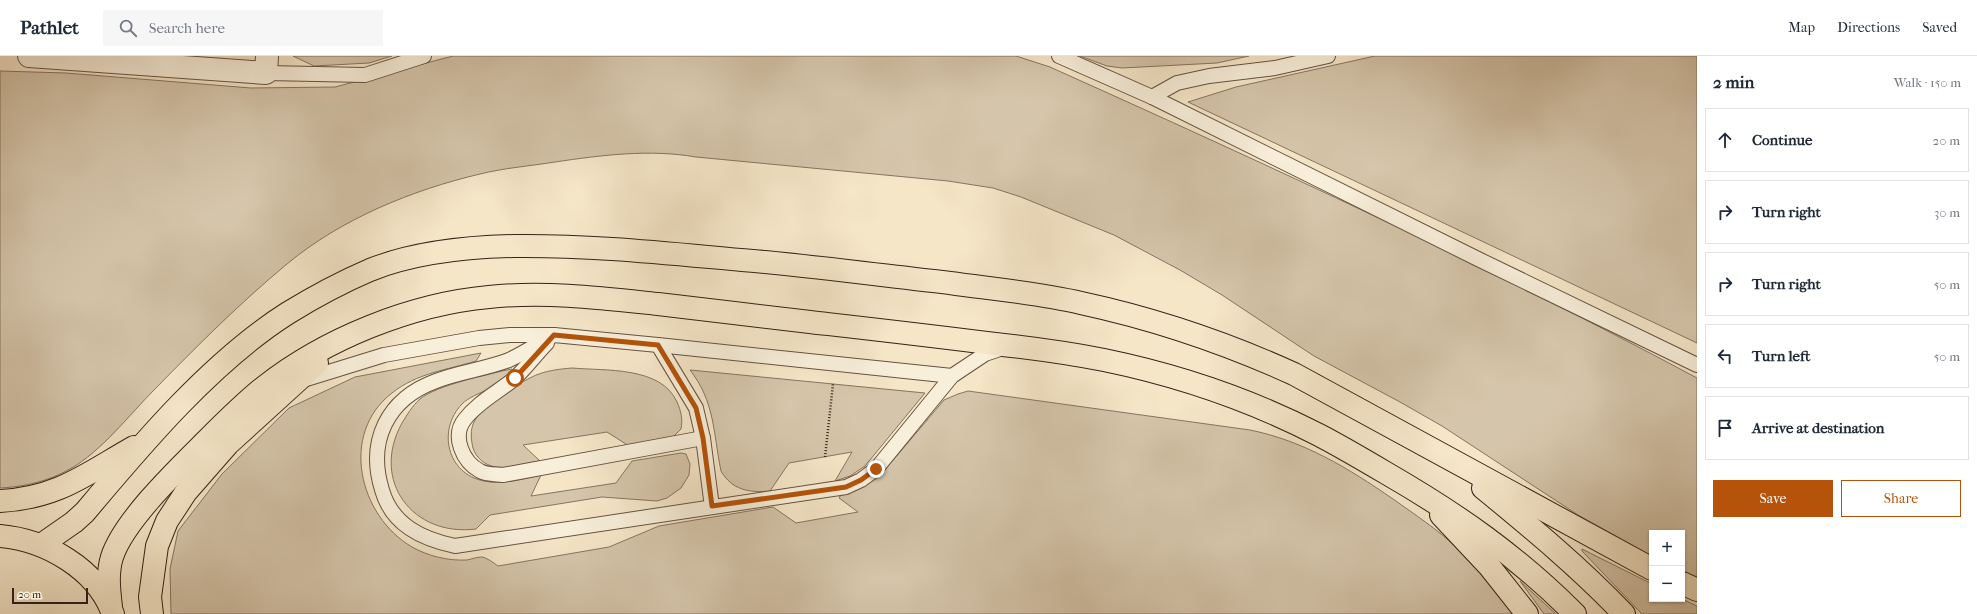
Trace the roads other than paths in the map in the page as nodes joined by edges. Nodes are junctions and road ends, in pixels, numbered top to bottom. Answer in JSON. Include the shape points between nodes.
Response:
{"nodes":[{"id":1,"x":29,"y":56,"type":"edge"},
{"id":2,"x":424,"y":56,"type":"edge"},
{"id":3,"x":1059,"y":56,"type":"edge"},
{"id":4,"x":1328,"y":56,"type":"edge"},
{"id":5,"x":267,"y":64,"type":"edge"},
{"id":6,"x":1152,"y":97,"type":"junction"},
{"id":7,"x":554,"y":335,"type":"junction"},
{"id":8,"x":343,"y":339,"type":"junction"},
{"id":9,"x":658,"y":345,"type":"junction"},
{"id":10,"x":1011,"y":346,"type":"junction"},
{"id":11,"x":1697,"y":365,"type":"edge"},
{"id":12,"x":952,"y":376,"type":"junction"},
{"id":13,"x":299,"y":381,"type":"junction"},
{"id":14,"x":703,"y":438,"type":"junction"},
{"id":15,"x":148,"y":440,"type":"junction"},
{"id":16,"x":1448,"y":459,"type":"junction"},
{"id":17,"x":1422,"y":494,"type":"junction"},
{"id":18,"x":0,"y":501,"type":"edge"},
{"id":19,"x":712,"y":506,"type":"junction"},
{"id":20,"x":0,"y":536,"type":"edge"},
{"id":21,"x":41,"y":544,"type":"junction"},
{"id":22,"x":1649,"y":567,"type":"edge"},
{"id":23,"x":1685,"y":584,"type":"edge"},
{"id":24,"x":1697,"y":590,"type":"edge"},
{"id":25,"x":112,"y":611,"type":"edge"},
{"id":26,"x":152,"y":614,"type":"edge"},
{"id":27,"x":1527,"y":614,"type":"edge"},
{"id":28,"x":1575,"y":614,"type":"edge"},
{"id":29,"x":1624,"y":614,"type":"edge"}],
"edges":[{"from":1,"to":5,"type":"street"},
{"from":2,"to":5,"type":"lane","via":[[365,75]]},
{"from":3,"to":6,"type":"lane"},
{"from":4,"to":6,"type":"lane","via":[[1275,68],[1209,76],[1178,83]]},
{"from":6,"to":11,"type":"lane"},
{"from":7,"to":9,"type":"lane"},
{"from":7,"to":13,"type":"lane","via":[[479,338],[384,355]]},
{"from":7,"to":14,"type":"lane","via":[[515,378],[463,420],[459,434],[460,445],[463,455],[473,466],[486,473],[503,475]]},
{"from":7,"to":19,"type":"lane","via":[[508,360],[421,387],[399,402],[383,426],[376,459],[384,496],[398,518],[410,530],[424,538],[455,546]]},
{"from":8,"to":10,"type":"main road","via":[[410,313],[466,300],[491,296],[549,295],[618,300]]},
{"from":8,"to":13,"type":"main road"},
{"from":8,"to":25,"type":"main road","via":[[265,386],[232,415],[158,491],[131,523],[112,555],[109,572]]},
{"from":9,"to":12,"type":"lane"},
{"from":9,"to":14,"type":"lane","via":[[696,408]]},
{"from":10,"to":12,"type":"lane","via":[[984,354]]},
{"from":10,"to":17,"type":"main road","via":[[1103,360],[1161,374],[1226,395],[1320,435]]},
{"from":12,"to":19,"type":"lane","via":[[876,469],[861,480],[846,487]]},
{"from":13,"to":26,"type":"main road","via":[[228,444],[186,492],[167,521],[157,546],[152,570]]},
{"from":14,"to":19,"type":"lane"},
{"from":15,"to":16,"type":"main road","via":[[244,346],[285,314],[320,294],[373,269],[435,253],[491,247],[553,246],[827,268],[1080,302],[1193,333],[1248,353],[1362,410]]},
{"from":15,"to":18,"type":"main road","via":[[63,488],[32,498]]},
{"from":15,"to":21,"type":"main road","via":[[85,512]]},
{"from":16,"to":22,"type":"main road"},
{"from":16,"to":29,"type":"main road","via":[[1546,539]]},
{"from":17,"to":27,"type":"main road","via":[[1489,566]]},
{"from":17,"to":28,"type":"main road","via":[[1496,543]]},
{"from":20,"to":21,"type":"main road","via":[[16,537]]},
{"from":21,"to":25,"type":"main road","via":[[69,560],[92,581]]},
{"from":23,"to":24,"type":"main road"}]}
